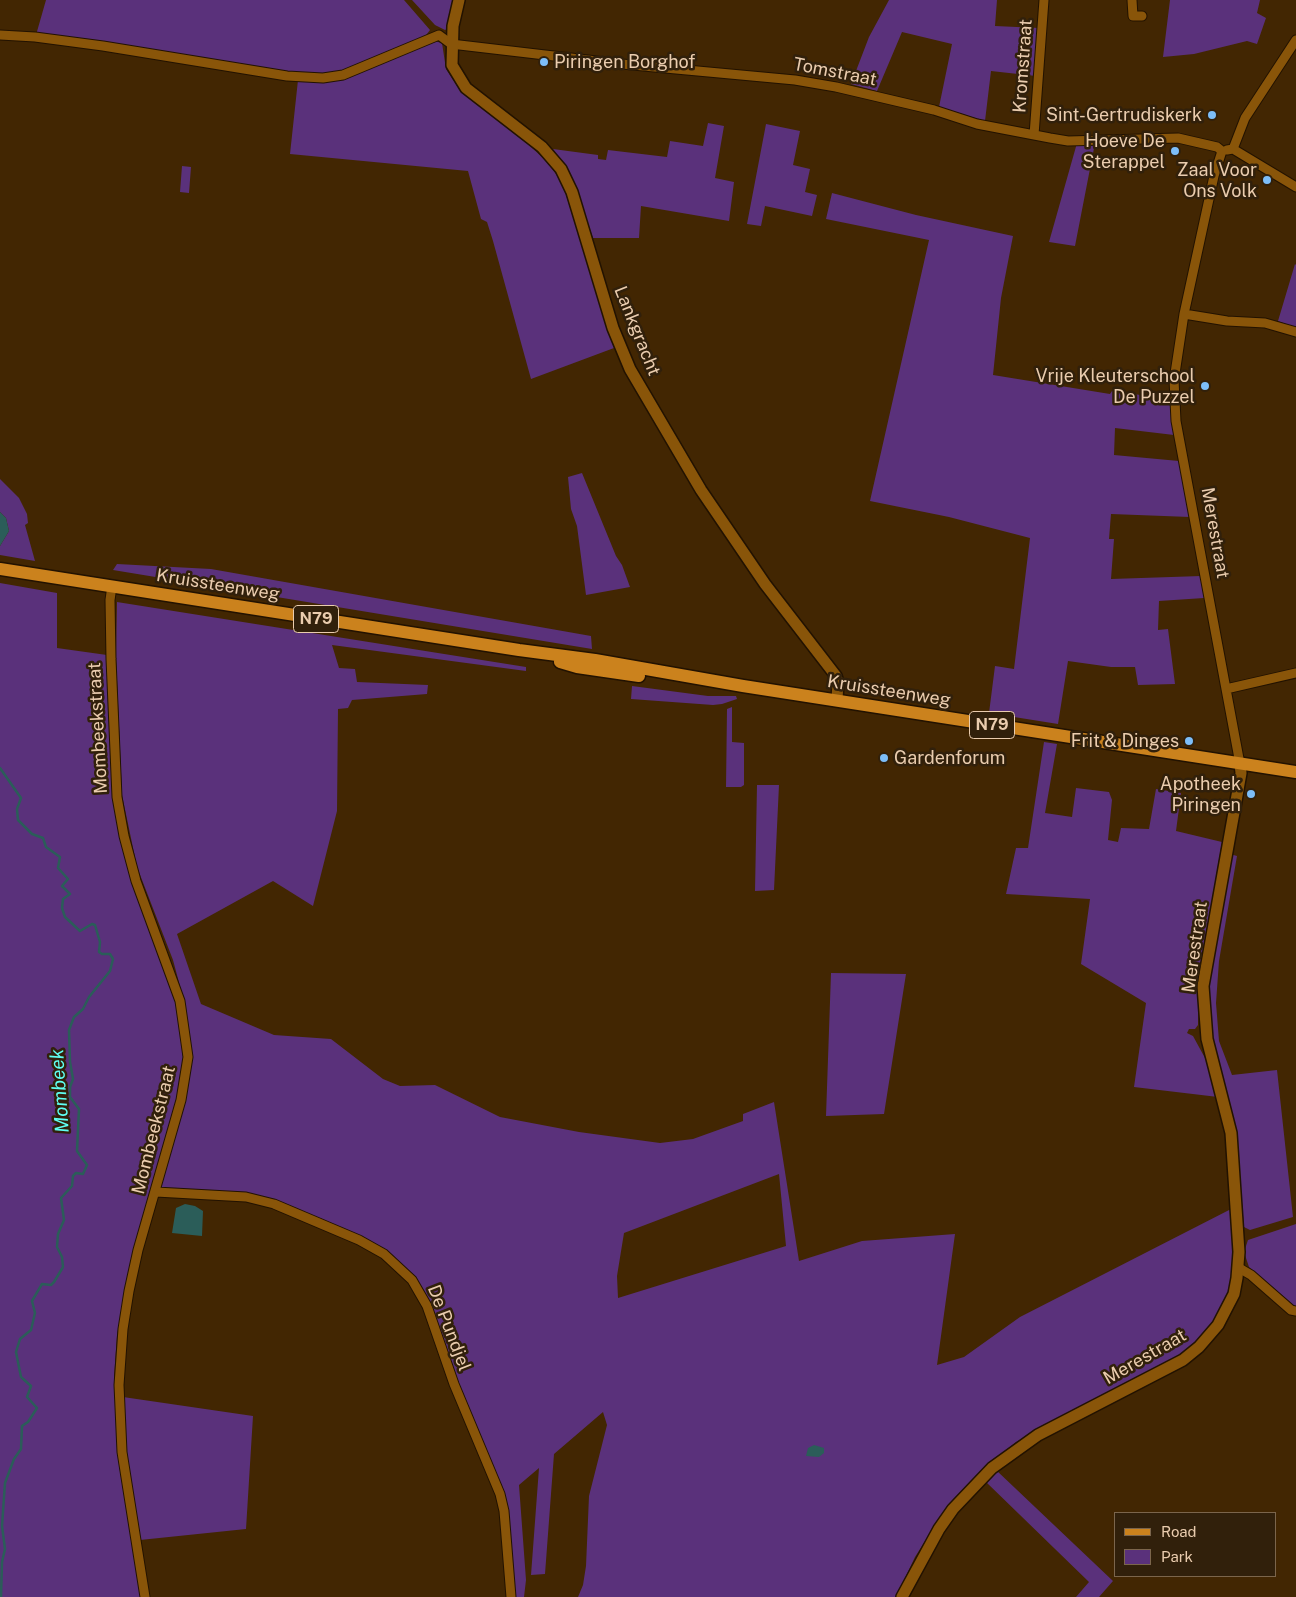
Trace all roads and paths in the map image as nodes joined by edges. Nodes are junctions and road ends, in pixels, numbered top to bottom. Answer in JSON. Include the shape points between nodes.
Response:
{"nodes":[{"id":1,"x":459,"y":0,"type":"edge"},
{"id":2,"x":1044,"y":0,"type":"edge"},
{"id":3,"x":1132,"y":0,"type":"edge"},
{"id":4,"x":1142,"y":16,"type":"dead end"},
{"id":5,"x":0,"y":35,"type":"edge"},
{"id":6,"x":1296,"y":40,"type":"edge"},
{"id":7,"x":451,"y":44,"type":"junction"},
{"id":8,"x":1034,"y":135,"type":"junction"},
{"id":9,"x":1233,"y":149,"type":"junction"},
{"id":10,"x":1222,"y":151,"type":"junction"},
{"id":11,"x":1296,"y":187,"type":"edge"},
{"id":12,"x":1184,"y":314,"type":"junction"},
{"id":13,"x":1296,"y":332,"type":"edge"},
{"id":14,"x":0,"y":569,"type":"edge"},
{"id":15,"x":112,"y":586,"type":"junction"},
{"id":16,"x":1296,"y":672,"type":"edge"},
{"id":17,"x":1226,"y":689,"type":"junction"},
{"id":18,"x":837,"y":700,"type":"junction"},
{"id":19,"x":1240,"y":764,"type":"junction"},
{"id":20,"x":1296,"y":772,"type":"edge"},
{"id":21,"x":156,"y":1192,"type":"junction"},
{"id":22,"x":1238,"y":1268,"type":"junction"},
{"id":23,"x":1296,"y":1311,"type":"edge"},
{"id":24,"x":145,"y":1597,"type":"edge"},
{"id":25,"x":511,"y":1597,"type":"edge"},
{"id":26,"x":902,"y":1597,"type":"edge"}],
"edges":[{"from":1,"to":7,"type":"street","name":"Lankgracht"},
{"from":2,"to":8,"type":"street","name":"Kromstraat"},
{"from":3,"to":4,"type":"street","via":[[1133,16]]},
{"from":5,"to":7,"type":"street","via":[[84,43],[312,78],[342,75],[439,35]]},
{"from":6,"to":9,"type":"street","via":[[1245,118]]},
{"from":7,"to":8,"type":"street","name":"Tomstraat","via":[[804,81]]},
{"from":7,"to":18,"type":"street","name":"Lankgracht","via":[[452,65],[466,88],[542,147],[561,169],[572,192],[613,328],[630,369],[701,490],[765,584],[836,676]]},
{"from":8,"to":10,"type":"street","name":"Tomstraat","via":[[1068,141],[1178,138],[1218,147]]},
{"from":9,"to":10,"type":"street"},
{"from":9,"to":11,"type":"street"},
{"from":10,"to":12,"type":"street","name":"Merestraat"},
{"from":12,"to":13,"type":"street","via":[[1265,323]]},
{"from":12,"to":17,"type":"street","name":"Merestraat","via":[[1174,380],[1176,421]]},
{"from":14,"to":15,"type":"main road","name":"Kruissteenweg","number":"N79"},
{"from":15,"to":18,"type":"main road","name":"Kruissteenweg","number":"N79"},
{"from":15,"to":21,"type":"street","name":"Mombeekstraat","via":[[111,650],[117,797],[136,881],[180,1001],[188,1057],[181,1100]]},
{"from":16,"to":17,"type":"street"},
{"from":17,"to":19,"type":"street","name":"Merestraat"},
{"from":18,"to":19,"type":"main road","name":"Kruissteenweg","number":"N79"},
{"from":19,"to":20,"type":"main road","name":"Kruissteenweg","number":"N79"},
{"from":19,"to":22,"type":"street","name":"Merestraat","via":[[1203,986],[1207,1039],[1231,1133]]},
{"from":21,"to":24,"type":"street","name":"Mombeekstraat","via":[[129,1290],[119,1385],[122,1452]]},
{"from":21,"to":25,"type":"street","name":"De Pundjel","via":[[246,1198],[274,1204],[365,1243],[384,1254],[412,1280],[427,1306],[454,1384],[500,1494]]},
{"from":22,"to":23,"type":"street"},
{"from":22,"to":26,"type":"street","name":"Merestraat","via":[[1234,1294],[1218,1326],[1199,1347],[1166,1370],[1025,1443],[985,1474],[938,1528]]}]}
